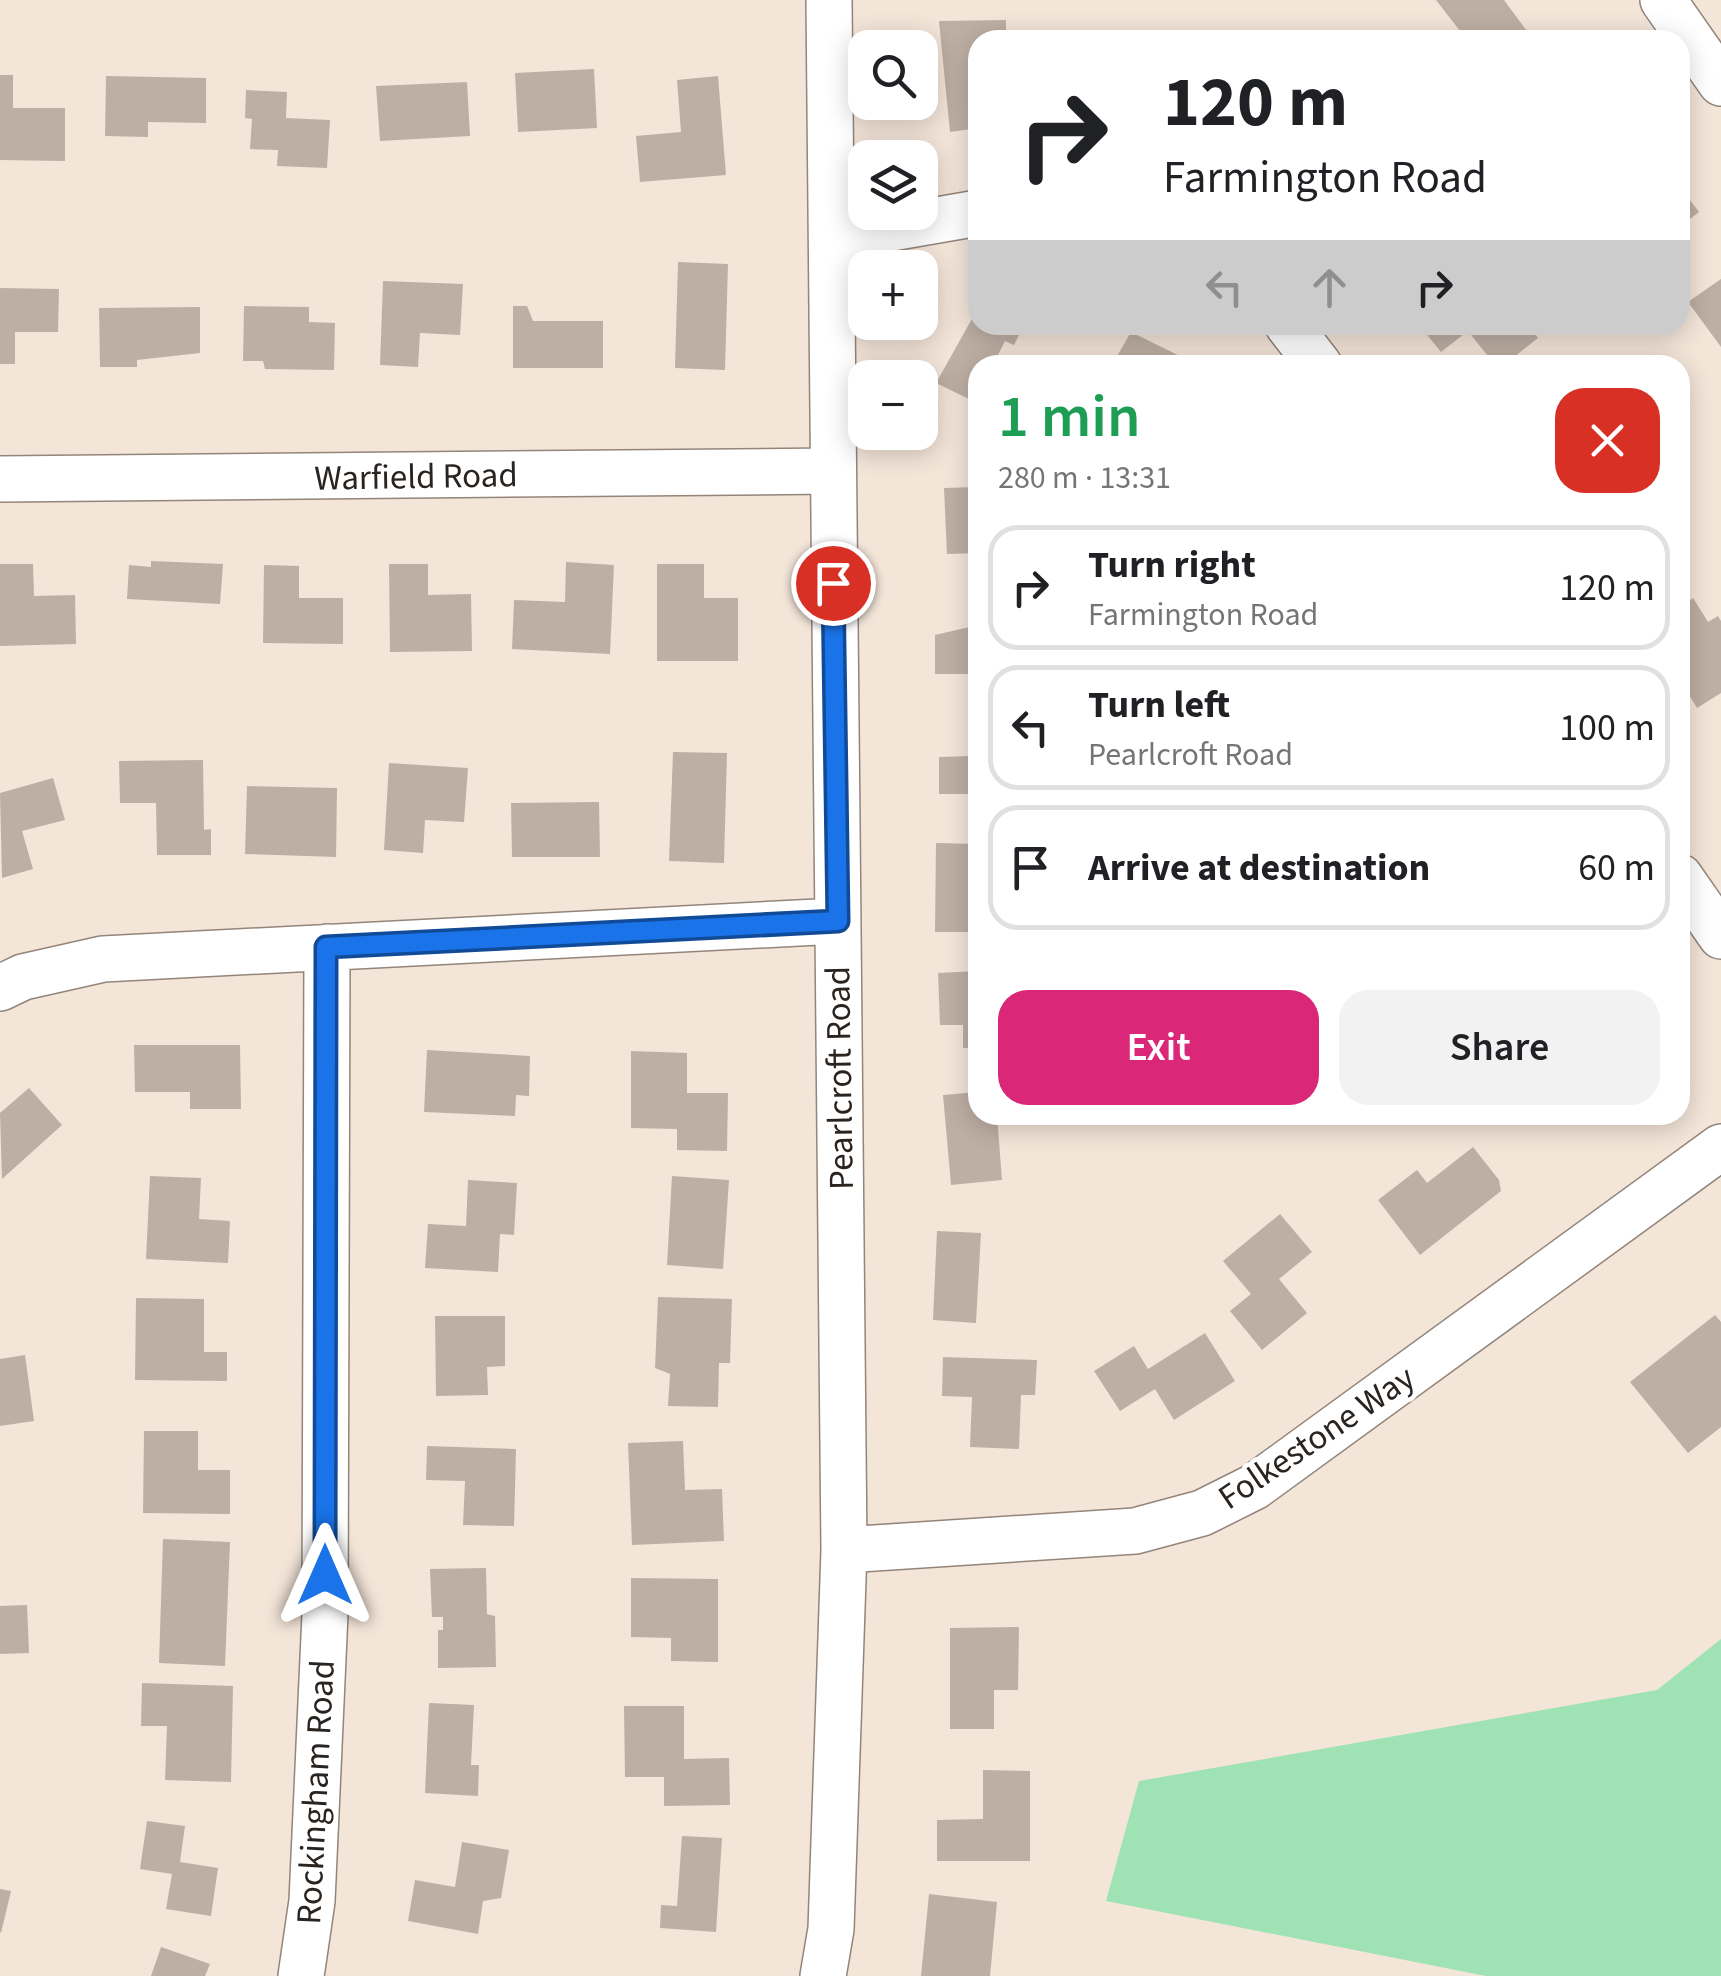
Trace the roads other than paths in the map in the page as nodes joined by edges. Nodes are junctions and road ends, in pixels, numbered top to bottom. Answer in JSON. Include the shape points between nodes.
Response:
{"nodes":[{"id":1,"x":829,"y":0,"type":"edge"},
{"id":2,"x":1663,"y":0,"type":"edge"},
{"id":3,"x":1684,"y":30,"type":"edge"},
{"id":4,"x":1690,"y":39,"type":"edge"},
{"id":5,"x":1721,"y":83,"type":"edge"},
{"id":6,"x":968,"y":215,"type":"edge"},
{"id":7,"x":834,"y":238,"type":"junction"},
{"id":8,"x":1296,"y":335,"type":"edge"},
{"id":9,"x":1311,"y":355,"type":"edge"},
{"id":10,"x":832,"y":471,"type":"junction"},
{"id":11,"x":0,"y":479,"type":"edge"},
{"id":12,"x":1690,"y":891,"type":"edge"},
{"id":13,"x":838,"y":921,"type":"junction"},
{"id":14,"x":1721,"y":936,"type":"edge"},
{"id":15,"x":326,"y":947,"type":"junction"},
{"id":16,"x":0,"y":988,"type":"edge"},
{"id":17,"x":1721,"y":1148,"type":"edge"},
{"id":18,"x":844,"y":1550,"type":"junction"},
{"id":19,"x":301,"y":1976,"type":"edge"},
{"id":20,"x":823,"y":1976,"type":"edge"}],
"edges":[{"from":1,"to":7,"type":"street","name":"Pearlcroft Road"},
{"from":2,"to":3,"type":"street"},
{"from":4,"to":5,"type":"street"},
{"from":6,"to":7,"type":"street"},
{"from":7,"to":10,"type":"street","name":"Pearlcroft Road"},
{"from":8,"to":9,"type":"street"},
{"from":10,"to":11,"type":"street","name":"Warfield Road"},
{"from":10,"to":13,"type":"street","name":"Pearlcroft Road"},
{"from":12,"to":14,"type":"street"},
{"from":13,"to":15,"type":"street"},
{"from":13,"to":18,"type":"street","name":"Pearlcroft Road"},
{"from":15,"to":16,"type":"street","via":[[103,958],[23,976]]},
{"from":15,"to":19,"type":"street","name":"Rockingham Road","via":[[325,1614],[312,1901]]},
{"from":17,"to":18,"type":"street","name":"Folkestone Way","via":[[1254,1487],[1202,1514],[1135,1531]]},
{"from":18,"to":20,"type":"street","name":"Pearlcroft Road","via":[[831,1929]]}]}
